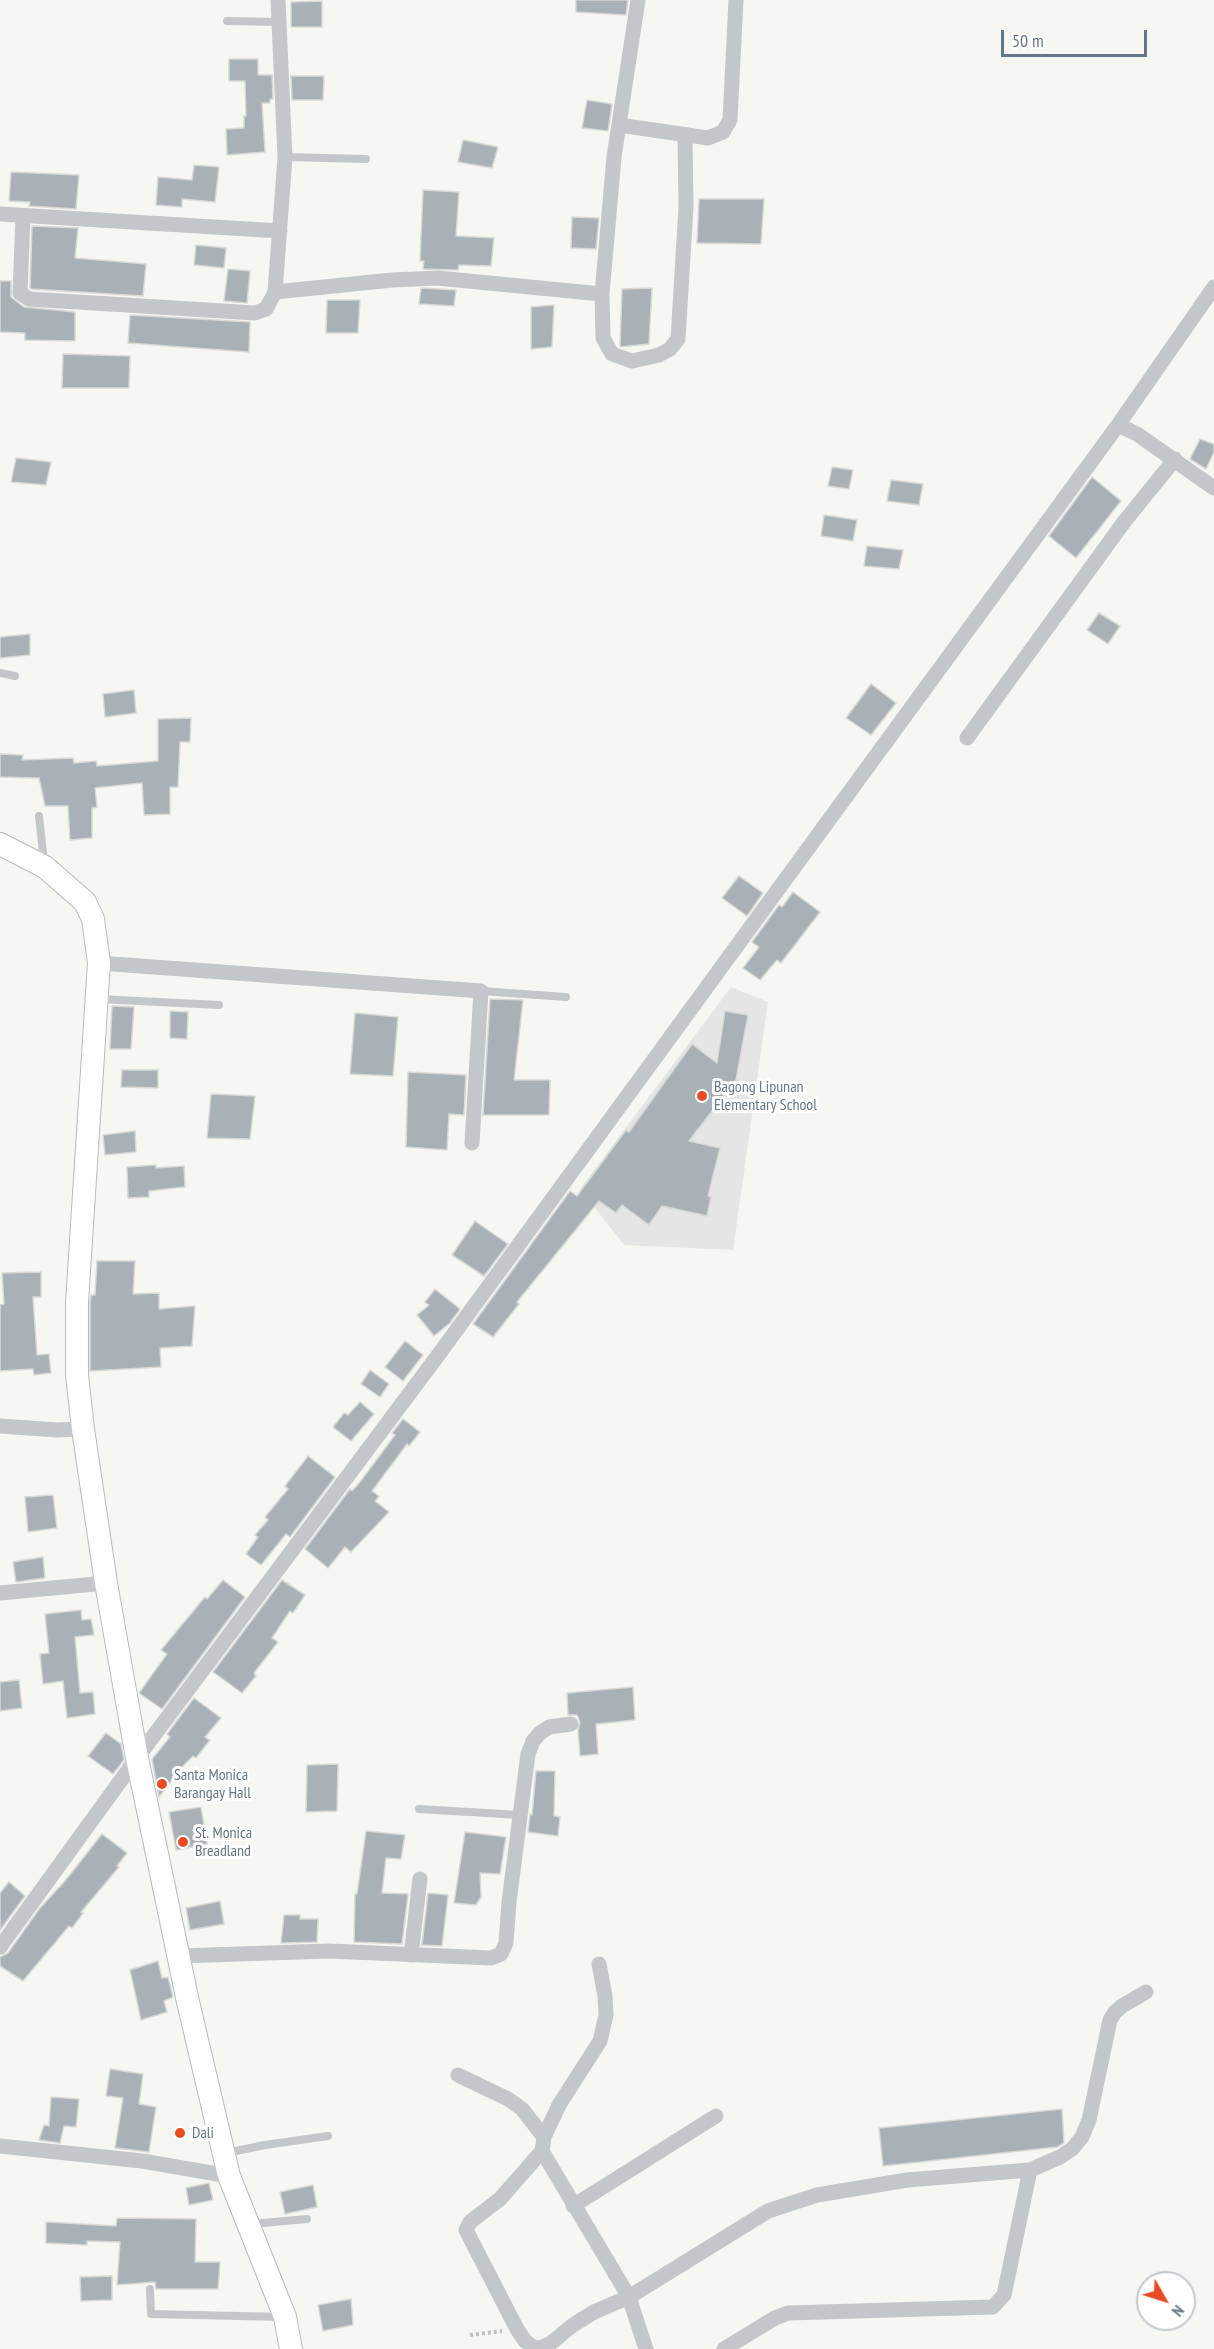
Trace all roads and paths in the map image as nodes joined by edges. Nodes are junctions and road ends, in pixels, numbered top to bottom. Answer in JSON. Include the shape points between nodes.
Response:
{"nodes":[{"id":1,"x":278,"y":0,"type":"edge"},
{"id":2,"x":638,"y":0,"type":"edge"},
{"id":3,"x":736,"y":0,"type":"edge"},
{"id":4,"x":227,"y":21,"type":"dead end"},
{"id":5,"x":278,"y":22,"type":"junction"},
{"id":6,"x":619,"y":125,"type":"junction"},
{"id":7,"x":685,"y":135,"type":"junction"},
{"id":8,"x":285,"y":157,"type":"junction"},
{"id":9,"x":366,"y":159,"type":"dead end"},
{"id":10,"x":0,"y":214,"type":"edge"},
{"id":11,"x":23,"y":216,"type":"junction"},
{"id":12,"x":280,"y":231,"type":"junction"},
{"id":13,"x":1214,"y":287,"type":"edge"},
{"id":14,"x":275,"y":292,"type":"junction"},
{"id":15,"x":602,"y":294,"type":"junction"},
{"id":16,"x":1118,"y":425,"type":"junction"},
{"id":17,"x":1175,"y":459,"type":"junction"},
{"id":18,"x":1214,"y":488,"type":"edge"},
{"id":19,"x":0,"y":673,"type":"edge"},
{"id":20,"x":15,"y":676,"type":"dead end"},
{"id":21,"x":967,"y":738,"type":"dead end"},
{"id":22,"x":39,"y":816,"type":"dead end"},
{"id":23,"x":0,"y":844,"type":"edge"},
{"id":24,"x":45,"y":867,"type":"junction"},
{"id":25,"x":99,"y":963,"type":"junction"},
{"id":26,"x":481,"y":991,"type":"junction"},
{"id":27,"x":566,"y":997,"type":"dead end"},
{"id":28,"x":97,"y":999,"type":"junction"},
{"id":29,"x":219,"y":1005,"type":"dead end"},
{"id":30,"x":472,"y":1143,"type":"dead end"},
{"id":31,"x":0,"y":1426,"type":"edge"},
{"id":32,"x":83,"y":1429,"type":"junction"},
{"id":33,"x":106,"y":1583,"type":"junction"},
{"id":34,"x":0,"y":1593,"type":"edge"},
{"id":35,"x":571,"y":1724,"type":"dead end"},
{"id":36,"x":137,"y":1758,"type":"junction"},
{"id":37,"x":419,"y":1809,"type":"dead end"},
{"id":38,"x":519,"y":1815,"type":"junction"},
{"id":39,"x":420,"y":1880,"type":"dead end"},
{"id":40,"x":0,"y":1947,"type":"edge"},
{"id":41,"x":411,"y":1955,"type":"junction"},
{"id":42,"x":179,"y":1956,"type":"junction"},
{"id":43,"x":599,"y":1964,"type":"dead end"},
{"id":44,"x":1146,"y":1992,"type":"dead end"},
{"id":45,"x":458,"y":2075,"type":"dead end"},
{"id":46,"x":716,"y":2116,"type":"dead end"},
{"id":47,"x":328,"y":2136,"type":"dead end"},
{"id":48,"x":543,"y":2144,"type":"junction"},
{"id":49,"x":0,"y":2146,"type":"edge"},
{"id":50,"x":224,"y":2154,"type":"junction"},
{"id":51,"x":1030,"y":2169,"type":"junction"},
{"id":52,"x":229,"y":2176,"type":"junction"},
{"id":53,"x":573,"y":2206,"type":"junction"},
{"id":54,"x":307,"y":2219,"type":"dead end"},
{"id":55,"x":248,"y":2225,"type":"junction"},
{"id":56,"x":150,"y":2289,"type":"dead end"},
{"id":57,"x":629,"y":2297,"type":"junction"},
{"id":58,"x":285,"y":2317,"type":"junction"},
{"id":59,"x":517,"y":2328,"type":"junction"},
{"id":60,"x":470,"y":2335,"type":"dead end"},
{"id":61,"x":291,"y":2349,"type":"edge"},
{"id":62,"x":646,"y":2349,"type":"edge"},
{"id":63,"x":724,"y":2349,"type":"edge"}],
"edges":[{"from":1,"to":5,"type":"street"},
{"from":2,"to":6,"type":"street"},
{"from":3,"to":7,"type":"street","via":[[730,120],[723,132],[708,138]]},
{"from":4,"to":5,"type":"lane"},
{"from":5,"to":8,"type":"street"},
{"from":6,"to":7,"type":"street"},
{"from":6,"to":15,"type":"street"},
{"from":7,"to":15,"type":"street","via":[[686,207],[678,339],[659,355],[632,361],[612,354],[603,338]]},
{"from":8,"to":9,"type":"lane"},
{"from":8,"to":12,"type":"street"},
{"from":10,"to":11,"type":"street"},
{"from":11,"to":12,"type":"street"},
{"from":11,"to":14,"type":"street","via":[[20,293],[29,299],[255,313],[266,309]]},
{"from":12,"to":14,"type":"street"},
{"from":13,"to":16,"type":"street"},
{"from":14,"to":15,"type":"street","via":[[437,278]]},
{"from":16,"to":17,"type":"street"},
{"from":16,"to":36,"type":"street","via":[[439,1354]]},
{"from":17,"to":18,"type":"street"},
{"from":17,"to":21,"type":"street","via":[[1124,522]]},
{"from":19,"to":20,"type":"lane"},
{"from":22,"to":24,"type":"lane"},
{"from":23,"to":24,"type":"street"},
{"from":24,"to":25,"type":"street","via":[[84,902],[93,919]]},
{"from":25,"to":26,"type":"street"},
{"from":25,"to":28,"type":"street"},
{"from":26,"to":27,"type":"lane"},
{"from":26,"to":30,"type":"street"},
{"from":28,"to":29,"type":"lane"},
{"from":28,"to":32,"type":"street","via":[[77,1302],[77,1375]]},
{"from":31,"to":32,"type":"street"},
{"from":32,"to":33,"type":"street"},
{"from":33,"to":34,"type":"street"},
{"from":33,"to":36,"type":"street"},
{"from":35,"to":38,"type":"street","via":[[549,1727],[533,1741]]},
{"from":36,"to":40,"type":"street"},
{"from":36,"to":42,"type":"street"},
{"from":37,"to":38,"type":"lane"},
{"from":38,"to":41,"type":"street","via":[[506,1943],[501,1954],[491,1958]]},
{"from":39,"to":41,"type":"street"},
{"from":41,"to":42,"type":"street","via":[[329,1951]]},
{"from":42,"to":50,"type":"street"},
{"from":43,"to":48,"type":"street","via":[[606,2015],[600,2041],[559,2105]]},
{"from":44,"to":51,"type":"street","via":[[1122,2006],[1110,2020],[1082,2137],[1060,2157]]},
{"from":45,"to":48,"type":"street","via":[[522,2109]]},
{"from":46,"to":53,"type":"street"},
{"from":47,"to":50,"type":"lane"},
{"from":48,"to":53,"type":"street"},
{"from":48,"to":59,"type":"street","via":[[500,2199],[466,2230]]},
{"from":49,"to":52,"type":"street"},
{"from":50,"to":52,"type":"street"},
{"from":51,"to":57,"type":"street","via":[[907,2180],[817,2194],[768,2211]]},
{"from":51,"to":63,"type":"street","via":[[1004,2295],[993,2307],[788,2313]]},
{"from":52,"to":55,"type":"street"},
{"from":53,"to":57,"type":"street"},
{"from":54,"to":55,"type":"lane"},
{"from":55,"to":58,"type":"street"},
{"from":56,"to":58,"type":"lane","via":[[151,2314]]},
{"from":57,"to":59,"type":"street","via":[[594,2312],[540,2348],[525,2341]]},
{"from":57,"to":62,"type":"street"},
{"from":58,"to":61,"type":"street"},
{"from":59,"to":60,"type":"path"}]}
